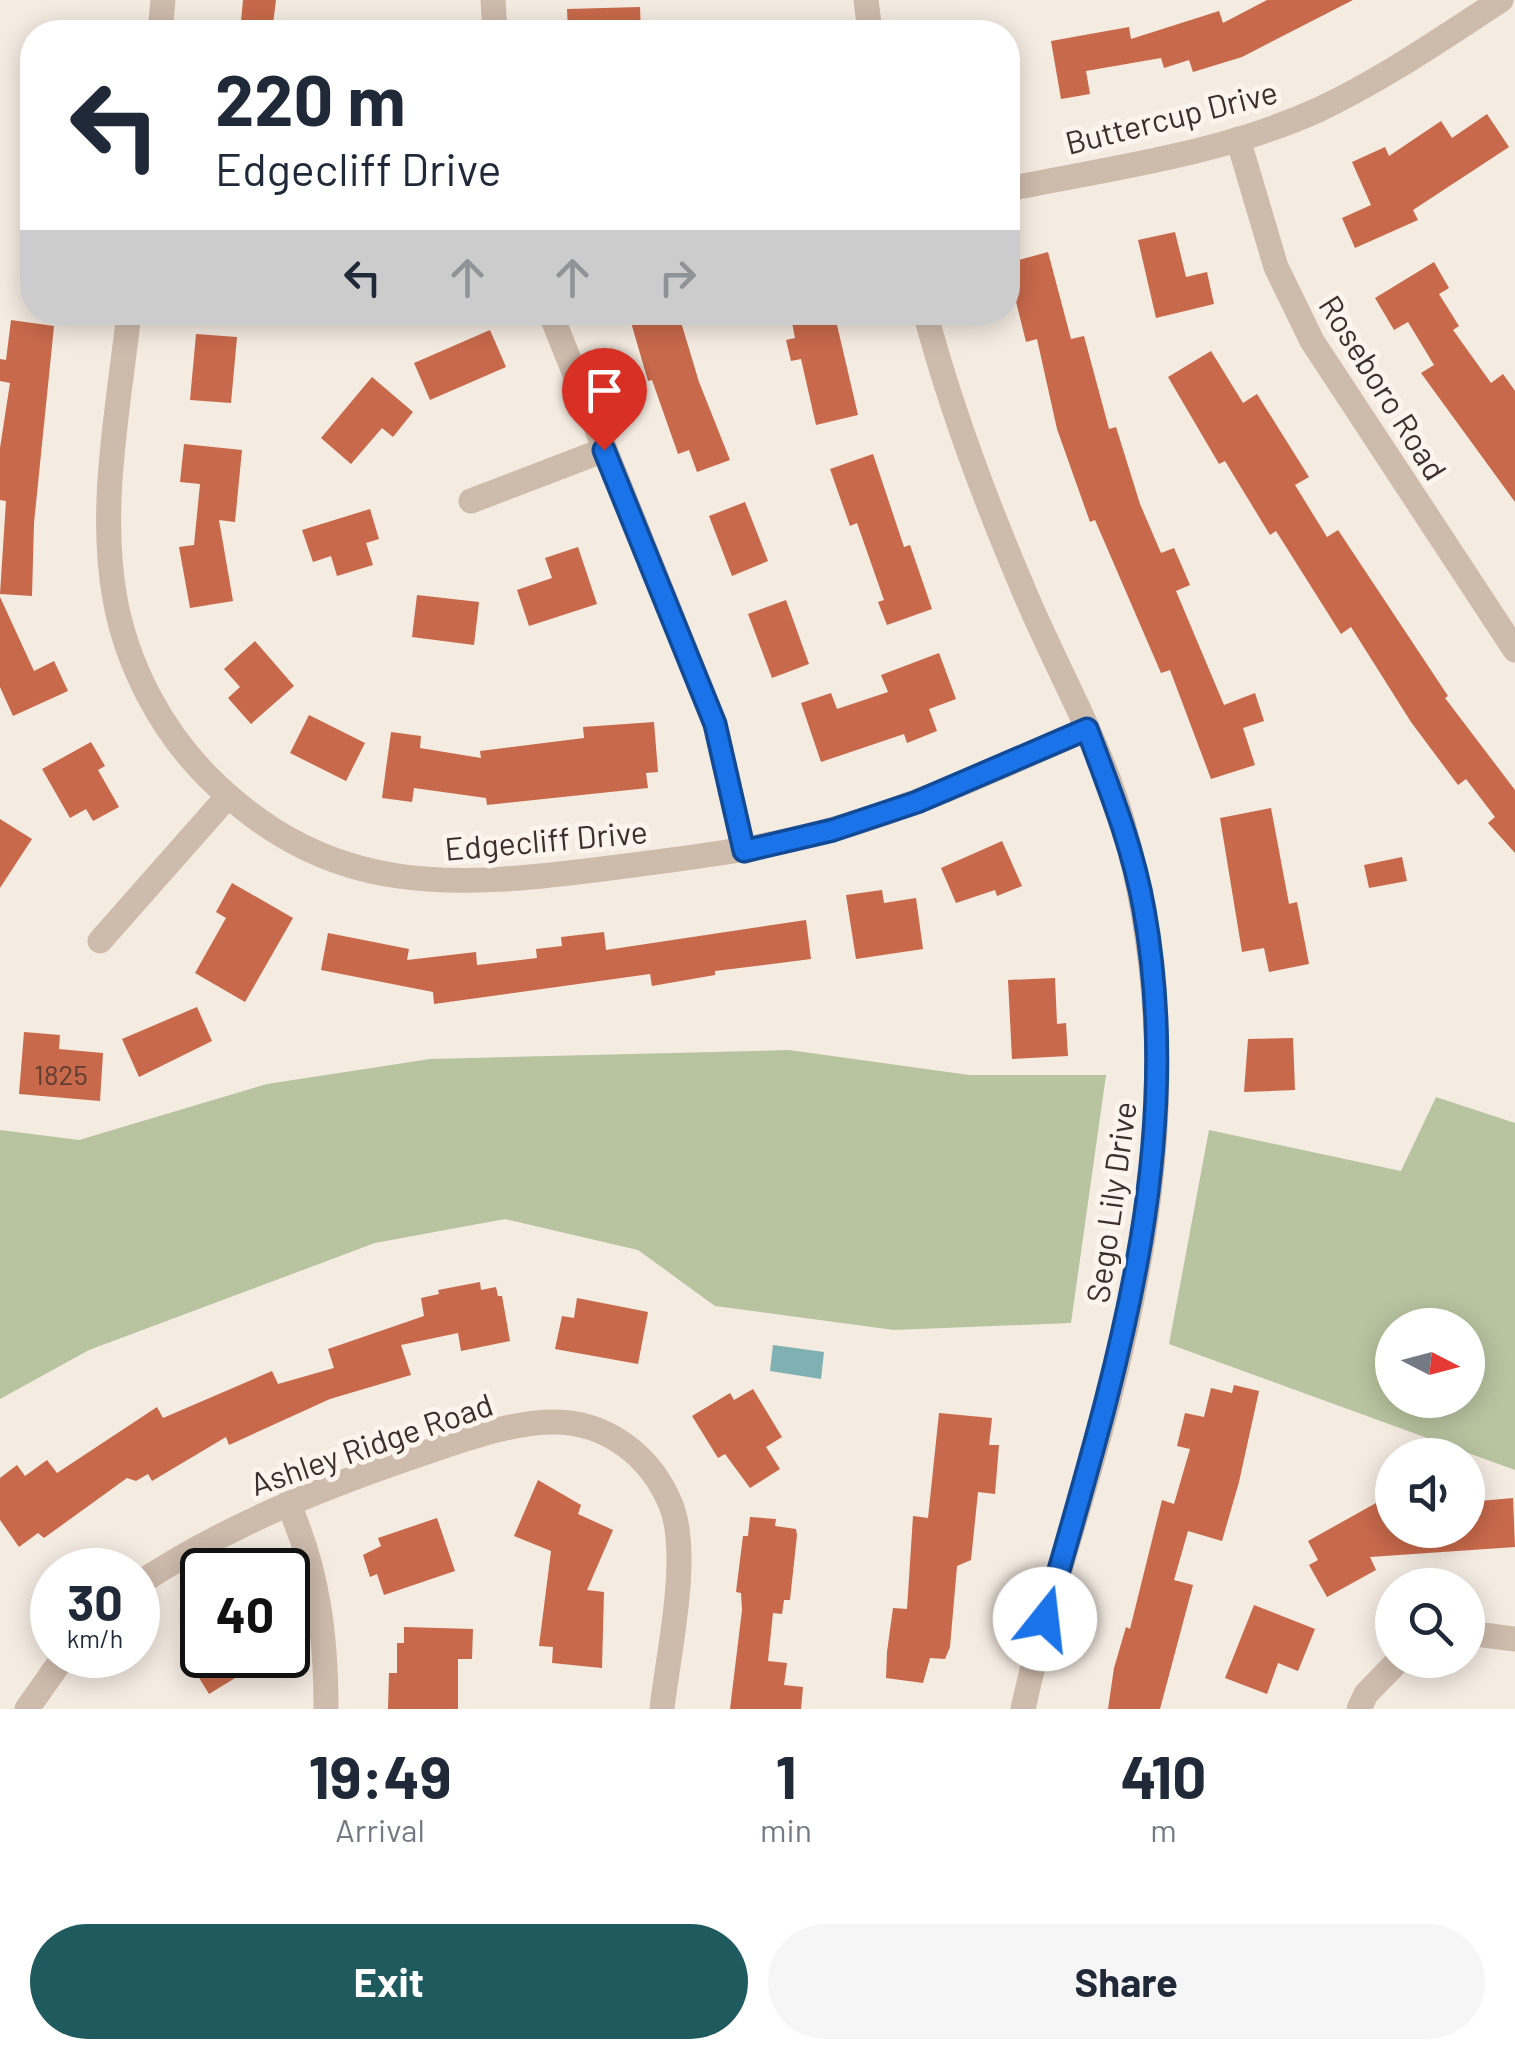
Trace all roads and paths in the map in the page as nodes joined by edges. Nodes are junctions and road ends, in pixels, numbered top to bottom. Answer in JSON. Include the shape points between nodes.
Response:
{"nodes":[{"id":1,"x":1501,"y":0,"type":"edge"},
{"id":2,"x":1238,"y":139,"type":"junction"},
{"id":3,"x":1020,"y":186,"type":"edge"},
{"id":4,"x":128,"y":325,"type":"edge"},
{"id":5,"x":555,"y":325,"type":"edge"},
{"id":6,"x":929,"y":325,"type":"edge"},
{"id":7,"x":604,"y":450,"type":"junction"},
{"id":8,"x":471,"y":501,"type":"dead end"},
{"id":9,"x":1515,"y":650,"type":"edge"},
{"id":10,"x":1087,"y":729,"type":"junction"},
{"id":11,"x":228,"y":796,"type":"junction"},
{"id":12,"x":744,"y":851,"type":"junction"},
{"id":13,"x":100,"y":942,"type":"dead end"},
{"id":14,"x":288,"y":1503,"type":"junction"},
{"id":15,"x":160,"y":1570,"type":"edge"},
{"id":16,"x":1485,"y":1635,"type":"edge"},
{"id":17,"x":1515,"y":1639,"type":"edge"},
{"id":18,"x":49,"y":1678,"type":"edge"},
{"id":19,"x":1382,"y":1678,"type":"edge"},
{"id":20,"x":27,"y":1709,"type":"edge"},
{"id":21,"x":326,"y":1709,"type":"edge"},
{"id":22,"x":662,"y":1709,"type":"edge"},
{"id":23,"x":1023,"y":1709,"type":"edge"},
{"id":24,"x":1359,"y":1709,"type":"edge"}],
"edges":[{"from":1,"to":2,"type":"street","name":"Buttercup Drive","via":[[1390,72],[1316,111]]},
{"from":2,"to":3,"type":"street","name":"Buttercup Drive"},
{"from":2,"to":9,"type":"street","name":"Roseboro Road","via":[[1276,267],[1312,341]]},
{"from":4,"to":11,"type":"street","name":"Edgecliff Drive","via":[[110,484],[115,600],[154,708],[187,756]]},
{"from":5,"to":7,"type":"street"},
{"from":6,"to":10,"type":"street","name":"Sego Lily Drive","via":[[975,471]]},
{"from":7,"to":8,"type":"street"},
{"from":7,"to":12,"type":"street","via":[[715,724]]},
{"from":10,"to":12,"type":"street","name":"Edgecliff Drive","via":[[917,802]]},
{"from":10,"to":23,"type":"street","name":"Sego Lily Drive","via":[[1144,907],[1160,1083],[1154,1165],[1120,1351]]},
{"from":11,"to":12,"type":"street","name":"Edgecliff Drive","via":[[280,834],[336,860],[410,880],[501,882]]},
{"from":11,"to":13,"type":"street"},
{"from":14,"to":15,"type":"street","name":"Ashley Ridge Road"},
{"from":14,"to":21,"type":"street","via":[[308,1548],[320,1601]]},
{"from":14,"to":22,"type":"street","name":"Ashley Ridge Road","via":[[434,1449],[528,1424],[585,1426],[612,1436],[636,1452],[665,1493],[678,1542]]},
{"from":16,"to":17,"type":"street"},
{"from":18,"to":20,"type":"street"},
{"from":19,"to":24,"type":"street"}]}
